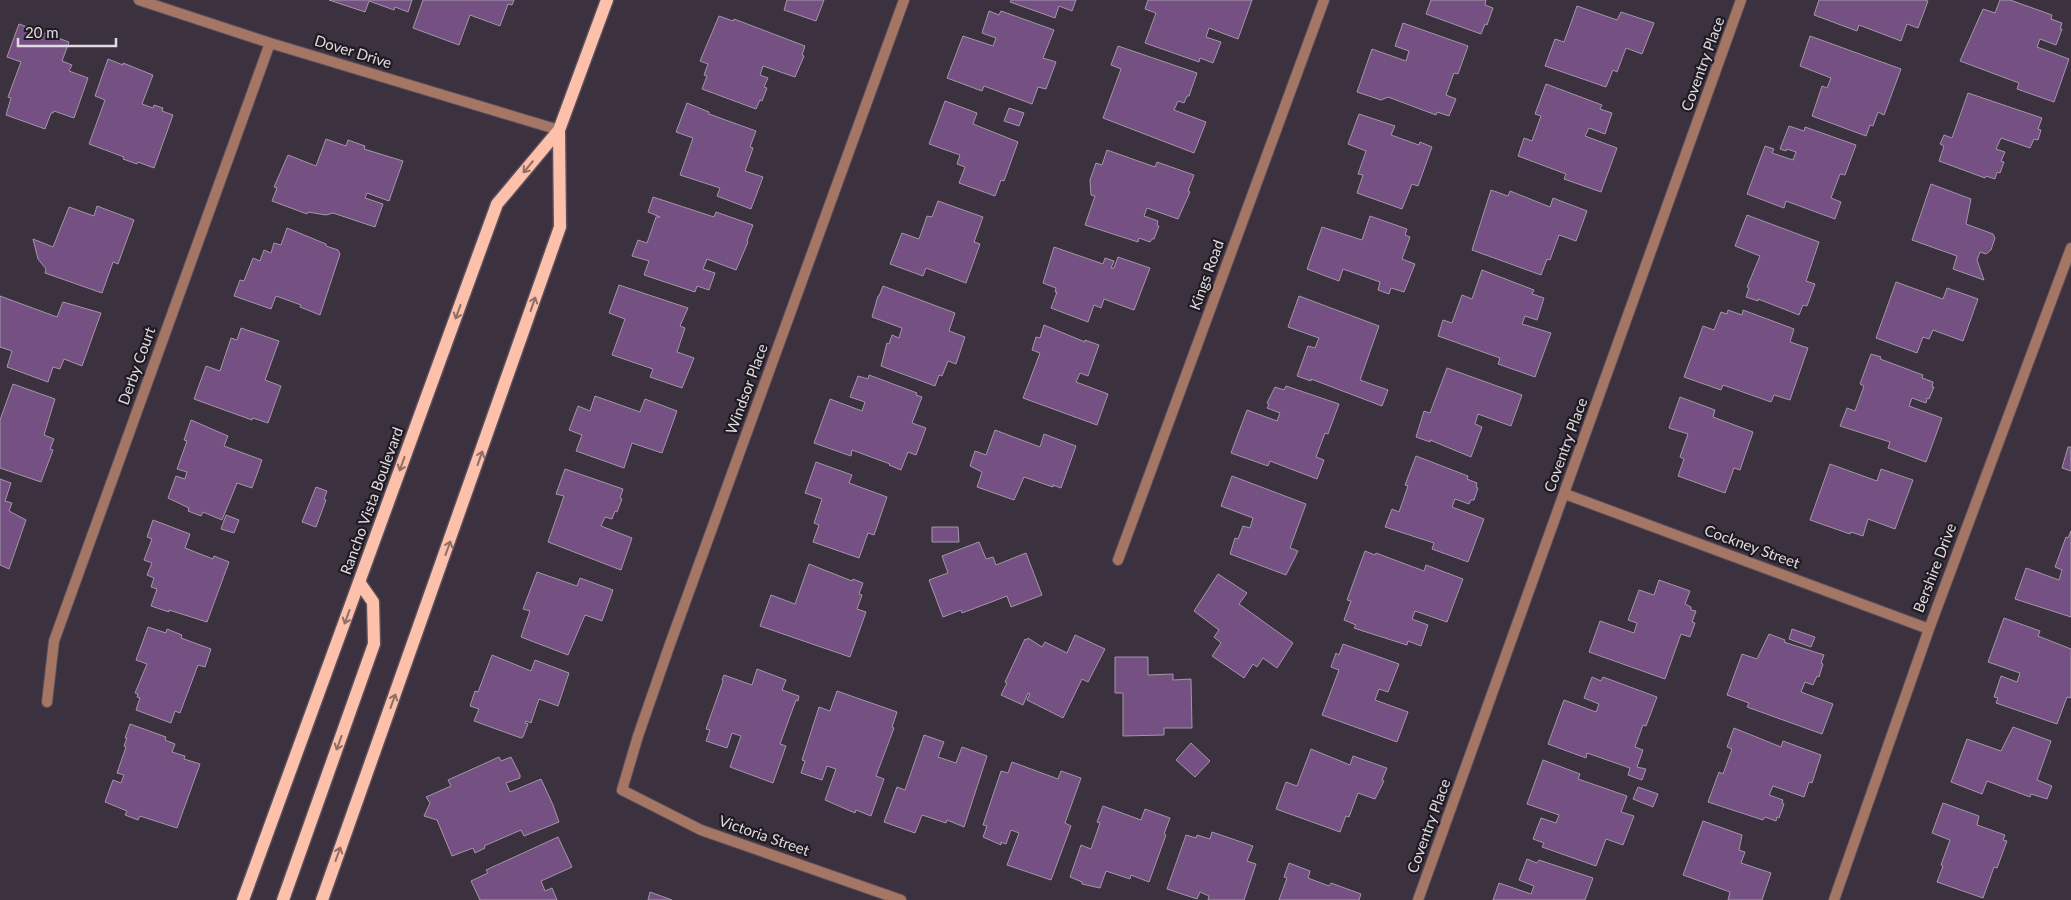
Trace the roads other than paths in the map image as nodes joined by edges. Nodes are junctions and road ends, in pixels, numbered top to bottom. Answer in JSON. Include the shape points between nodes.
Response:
{"nodes":[{"id":1,"x":139,"y":0,"type":"edge"},
{"id":2,"x":606,"y":0,"type":"edge"},
{"id":3,"x":904,"y":0,"type":"edge"},
{"id":4,"x":1324,"y":0,"type":"edge"},
{"id":5,"x":1741,"y":0,"type":"edge"},
{"id":6,"x":270,"y":44,"type":"junction"},
{"id":7,"x":560,"y":130,"type":"junction"},
{"id":8,"x":2071,"y":248,"type":"edge"},
{"id":9,"x":1565,"y":494,"type":"junction"},
{"id":10,"x":1118,"y":560,"type":"dead end"},
{"id":11,"x":359,"y":582,"type":"junction"},
{"id":12,"x":1929,"y":629,"type":"junction"},
{"id":13,"x":47,"y":702,"type":"dead end"},
{"id":14,"x":622,"y":790,"type":"joint"},
{"id":15,"x":243,"y":900,"type":"edge"},
{"id":16,"x":283,"y":900,"type":"edge"},
{"id":17,"x":322,"y":900,"type":"edge"},
{"id":18,"x":901,"y":900,"type":"edge"},
{"id":19,"x":1418,"y":900,"type":"edge"},
{"id":20,"x":1834,"y":900,"type":"edge"}],
"edges":[{"from":1,"to":6,"type":"street","name":"Dover Drive"},
{"from":2,"to":7,"type":"main road","name":"Rancho Vista Boulevard"},
{"from":3,"to":14,"type":"street","name":"Windsor Place","via":[[670,644]]},
{"from":4,"to":10,"type":"street","name":"Kings Road"},
{"from":5,"to":9,"type":"street","name":"Coventry Place"},
{"from":6,"to":7,"type":"street","name":"Dover Drive"},
{"from":6,"to":13,"type":"street","name":"Derby Court","via":[[54,641]]},
{"from":7,"to":11,"type":"main road","name":"Rancho Vista Boulevard","one_way":true,"via":[[497,204]]},
{"from":17,"to":7,"type":"main road","name":"Rancho Vista Boulevard","one_way":true,"via":[[560,227]]},
{"from":8,"to":12,"type":"street","name":"Bershire Drive"},
{"from":9,"to":12,"type":"street","name":"Cockney Street"},
{"from":9,"to":19,"type":"street","name":"Coventry Place"},
{"from":11,"to":15,"type":"main road","name":"Rancho Vista Boulevard","one_way":true},
{"from":11,"to":16,"type":"main road","one_way":true,"via":[[373,602],[374,644]]},
{"from":12,"to":20,"type":"street","name":"Bershire Drive"},
{"from":14,"to":18,"type":"street","name":"Victoria Street","via":[[701,830]]}]}
